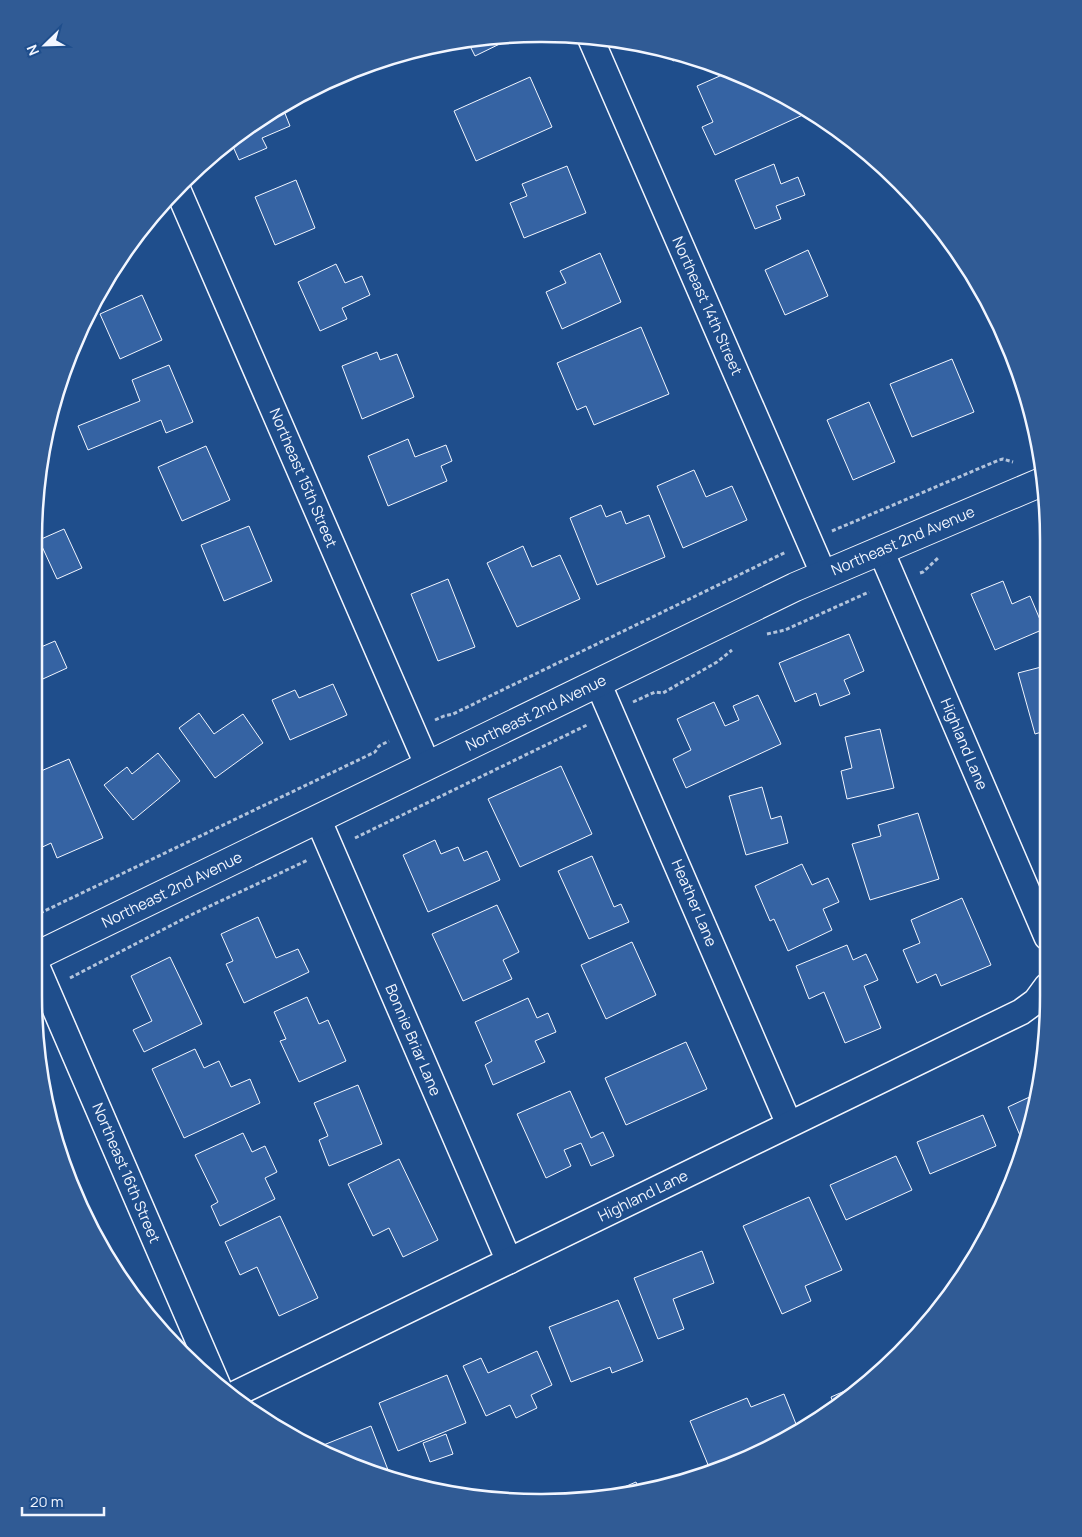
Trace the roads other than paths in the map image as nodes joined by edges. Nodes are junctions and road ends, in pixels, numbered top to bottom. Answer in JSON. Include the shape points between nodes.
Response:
{"nodes":[{"id":1,"x":593,"y":46,"type":"edge"},
{"id":2,"x":181,"y":197,"type":"edge"},
{"id":3,"x":1036,"y":485,"type":"edge"},
{"id":4,"x":881,"y":551,"type":"junction"},
{"id":5,"x":824,"y":575,"type":"junction"},
{"id":6,"x":598,"y":683,"type":"junction"},
{"id":7,"x":428,"y":766,"type":"junction"},
{"id":8,"x":318,"y":819,"type":"junction"},
{"id":9,"x":1040,"y":921,"type":"edge"},
{"id":10,"x":42,"y":955,"type":"edge"},
{"id":11,"x":42,"y":980,"type":"edge"},
{"id":12,"x":1040,"y":996,"type":"edge"},
{"id":13,"x":789,"y":1124,"type":"junction"},
{"id":14,"x":509,"y":1261,"type":"junction"},
{"id":15,"x":211,"y":1370,"type":"edge"},
{"id":16,"x":239,"y":1392,"type":"edge"}],
"edges":[{"from":1,"to":5,"type":"street","name":"Northeast 14th Street"},
{"from":2,"to":7,"type":"street","name":"Northeast 15th Street"},
{"from":3,"to":4,"type":"street","name":"Northeast 2nd Avenue"},
{"from":4,"to":5,"type":"street","name":"Northeast 2nd Avenue"},
{"from":4,"to":9,"type":"street","name":"Highland Lane"},
{"from":5,"to":6,"type":"street","name":"Northeast 2nd Avenue"},
{"from":6,"to":7,"type":"street","name":"Northeast 2nd Avenue"},
{"from":6,"to":13,"type":"street","name":"Heather Lane"},
{"from":7,"to":8,"type":"street","name":"Northeast 2nd Avenue"},
{"from":8,"to":10,"type":"street","name":"Northeast 2nd Avenue"},
{"from":8,"to":14,"type":"street","name":"Bonnie Briar Lane"},
{"from":11,"to":15,"type":"street","name":"Northeast 16th Street"},
{"from":12,"to":13,"type":"street","name":"Highland Lane","via":[[1021,1012]]},
{"from":13,"to":14,"type":"street","name":"Highland Lane"},
{"from":14,"to":16,"type":"street","name":"Highland Lane"}]}
